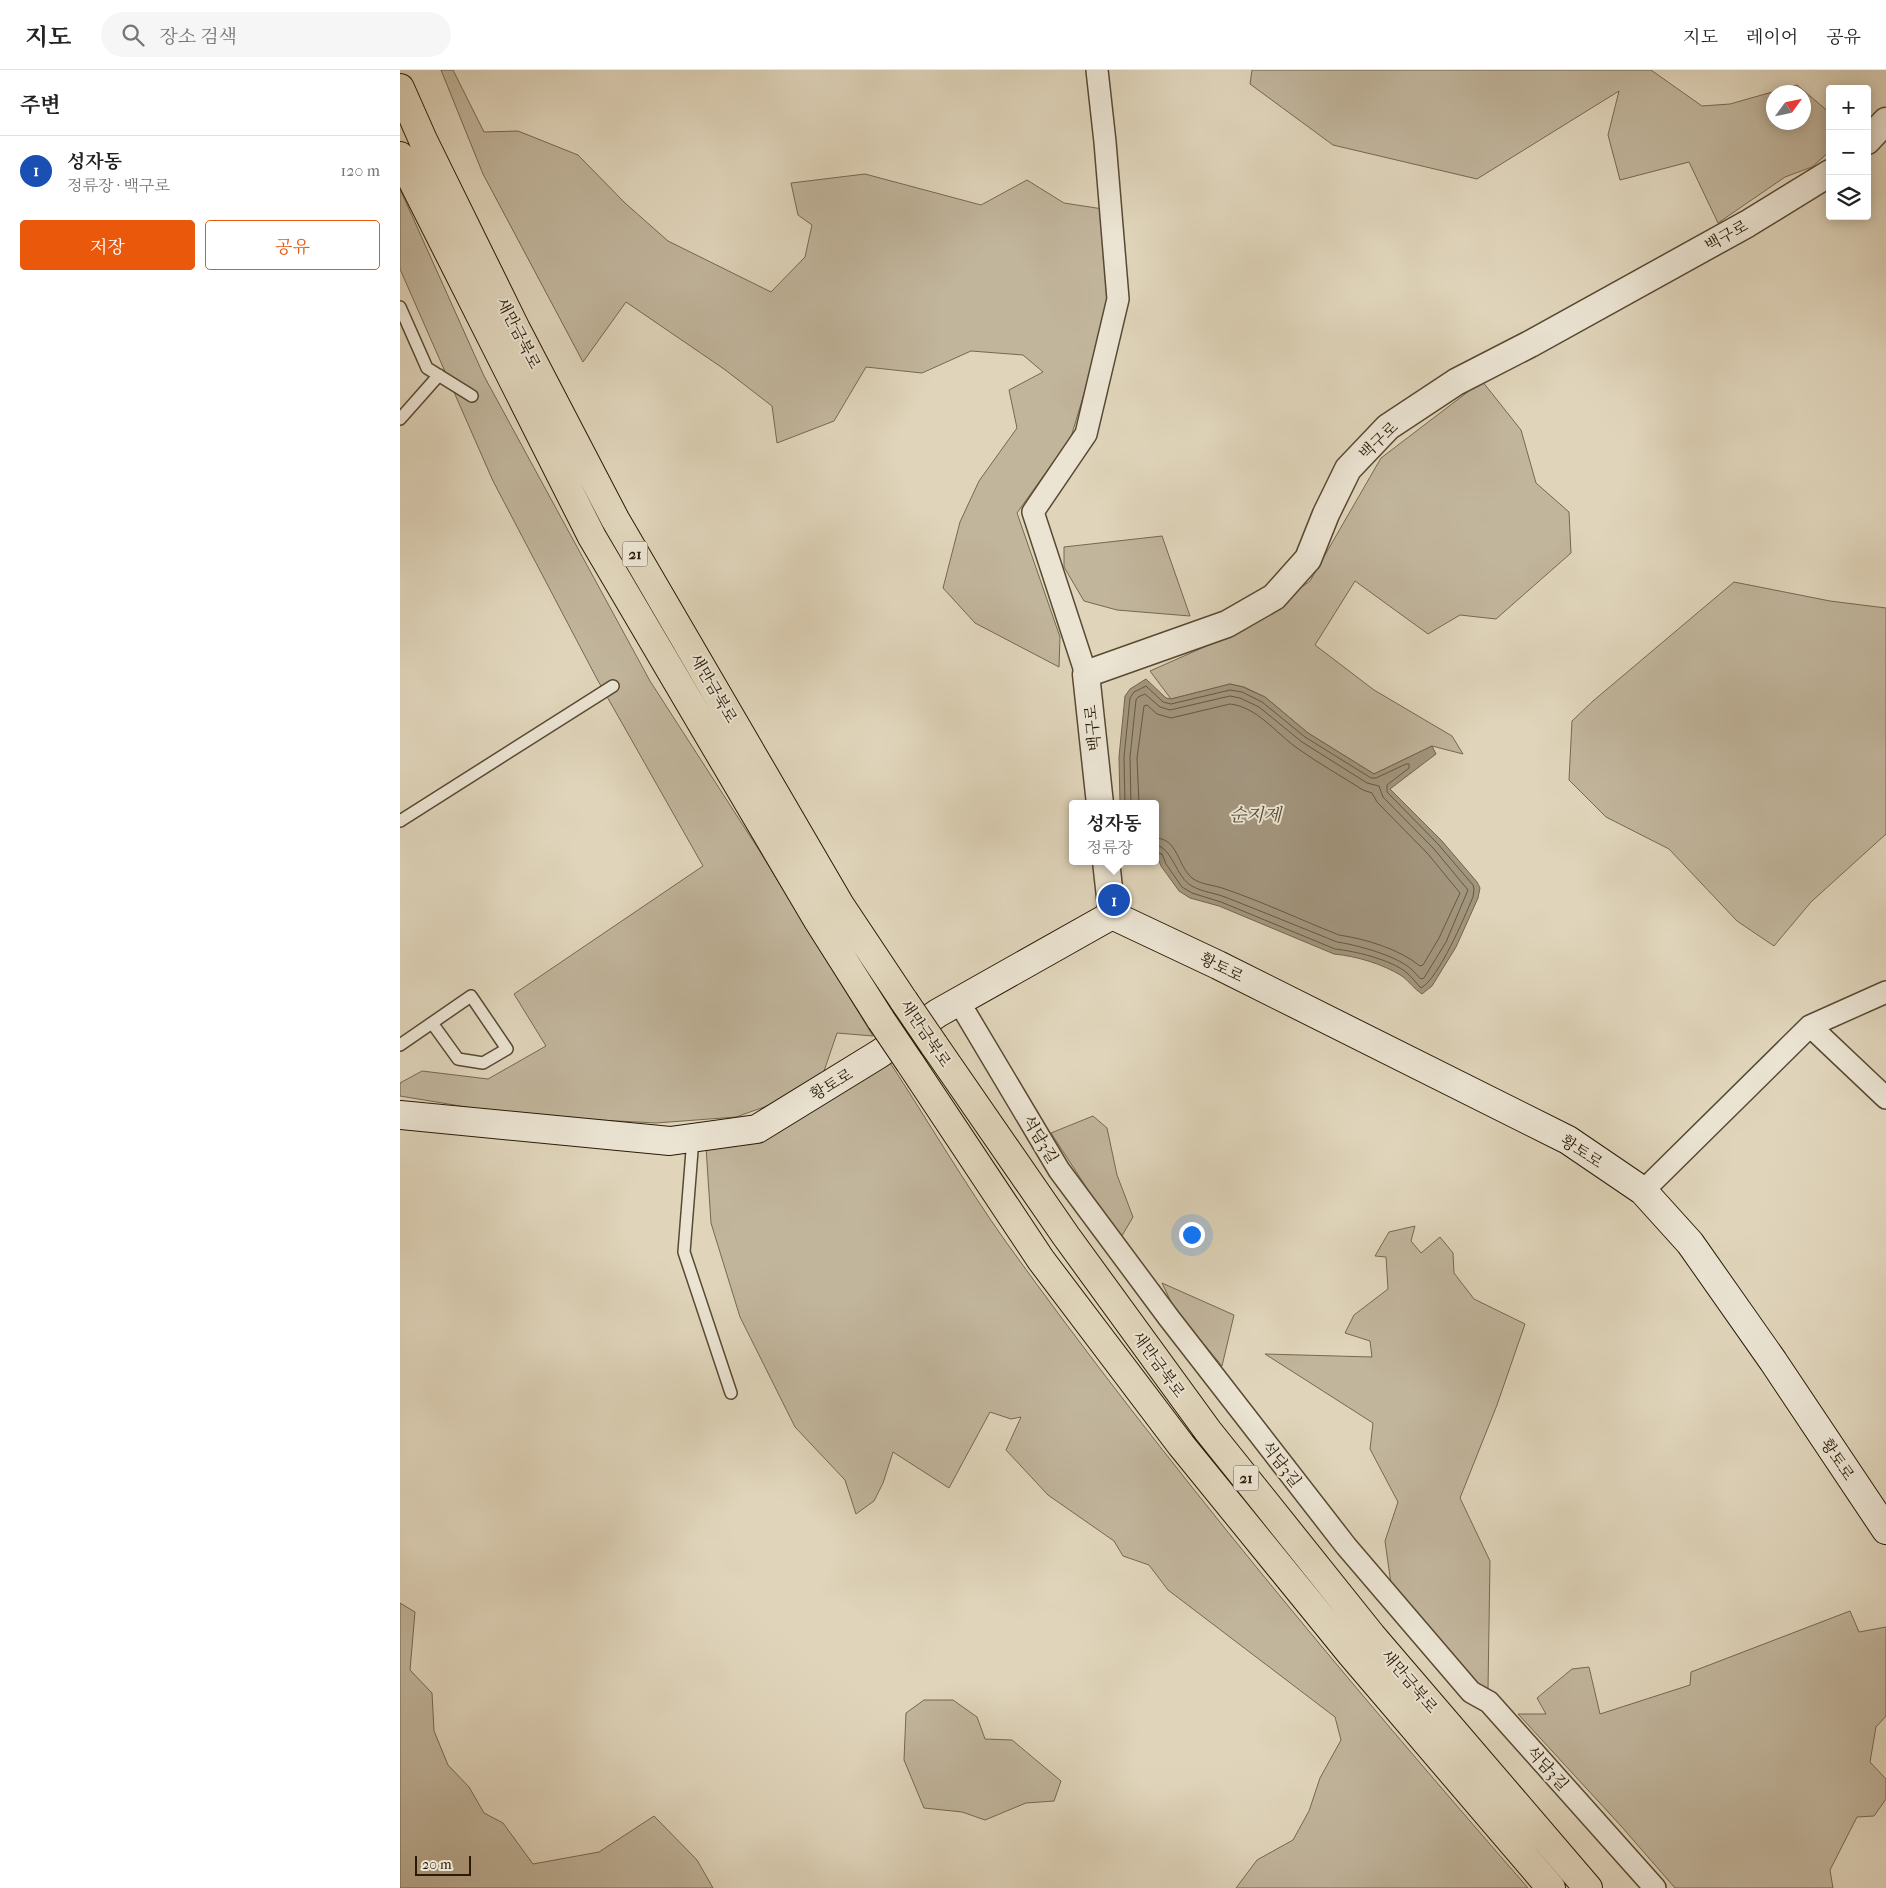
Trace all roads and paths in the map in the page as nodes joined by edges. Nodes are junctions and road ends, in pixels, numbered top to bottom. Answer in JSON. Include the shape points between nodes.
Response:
{"nodes":[{"id":1,"x":1097,"y":70,"type":"edge"},
{"id":2,"x":400,"y":88,"type":"edge"},
{"id":3,"x":400,"y":156,"type":"edge"},
{"id":4,"x":1826,"y":174,"type":"edge"},
{"id":5,"x":400,"y":307,"type":"edge"},
{"id":6,"x":439,"y":375,"type":"junction"},
{"id":7,"x":472,"y":396,"type":"dead end"},
{"id":8,"x":400,"y":418,"type":"edge"},
{"id":9,"x":1086,"y":674,"type":"junction"},
{"id":10,"x":613,"y":686,"type":"dead end"},
{"id":11,"x":1100,"y":800,"type":"edge"},
{"id":12,"x":400,"y":821,"type":"edge"},
{"id":13,"x":1106,"y":865,"type":"edge"},
{"id":14,"x":1112,"y":915,"type":"junction"},
{"id":15,"x":1886,"y":992,"type":"edge"},
{"id":16,"x":959,"y":1002,"type":"junction"},
{"id":17,"x":432,"y":1023,"type":"junction"},
{"id":18,"x":1810,"y":1026,"type":"junction"},
{"id":19,"x":400,"y":1045,"type":"edge"},
{"id":20,"x":1886,"y":1098,"type":"edge"},
{"id":21,"x":400,"y":1115,"type":"edge"},
{"id":22,"x":693,"y":1138,"type":"junction"},
{"id":23,"x":1643,"y":1191,"type":"junction"},
{"id":24,"x":730,"y":1393,"type":"dead end"},
{"id":25,"x":1886,"y":1530,"type":"edge"},
{"id":26,"x":1551,"y":1888,"type":"edge"},
{"id":27,"x":1588,"y":1888,"type":"edge"},
{"id":28,"x":1655,"y":1888,"type":"edge"}],
"edges":[{"from":1,"to":9,"type":"street","via":[[1118,299],[1086,434],[1033,512]]},
{"from":2,"to":27,"type":"highway","name":"새만금북로","number":"21","bridge":true,"via":[[512,321],[615,519],[840,905],[1066,1236],[1208,1431],[1372,1636]]},
{"from":3,"to":26,"type":"highway","name":"새만금북로","number":"21","bridge":true,"via":[[592,537],[817,919],[881,1020],[1041,1260],[1181,1445],[1345,1646]]},
{"from":4,"to":9,"type":"street","name":"백구로","via":[[1738,229],[1456,382],[1388,427],[1348,469],[1308,559],[1274,597],[1227,624]]},
{"from":5,"to":6,"type":"lane","via":[[427,368]]},
{"from":6,"to":7,"type":"lane"},
{"from":6,"to":8,"type":"lane"},
{"from":9,"to":11,"type":"street","name":"백구로"},
{"from":10,"to":12,"type":"lane"},
{"from":13,"to":14,"type":"street"},
{"from":14,"to":16,"type":"main road","name":"황토로"},
{"from":14,"to":23,"type":"main road","name":"황토로","via":[[1568,1140]]},
{"from":15,"to":18,"type":"street"},
{"from":16,"to":22,"type":"main road","name":"황토로","via":[[757,1129]]},
{"from":16,"to":28,"type":"street","name":"석담3길","via":[[1059,1170],[1346,1546],[1471,1692],[1489,1702]]},
{"from":17,"to":17,"type":"lane","via":[[471,996],[507,1049],[483,1063],[458,1059]]},
{"from":17,"to":19,"type":"lane"},
{"from":18,"to":20,"type":"street"},
{"from":18,"to":23,"type":"street"},
{"from":21,"to":22,"type":"main road","name":"황토로","via":[[619,1137],[670,1141]]},
{"from":22,"to":24,"type":"lane","via":[[684,1252]]},
{"from":23,"to":25,"type":"main road","name":"황토로","via":[[1696,1251]]}]}
